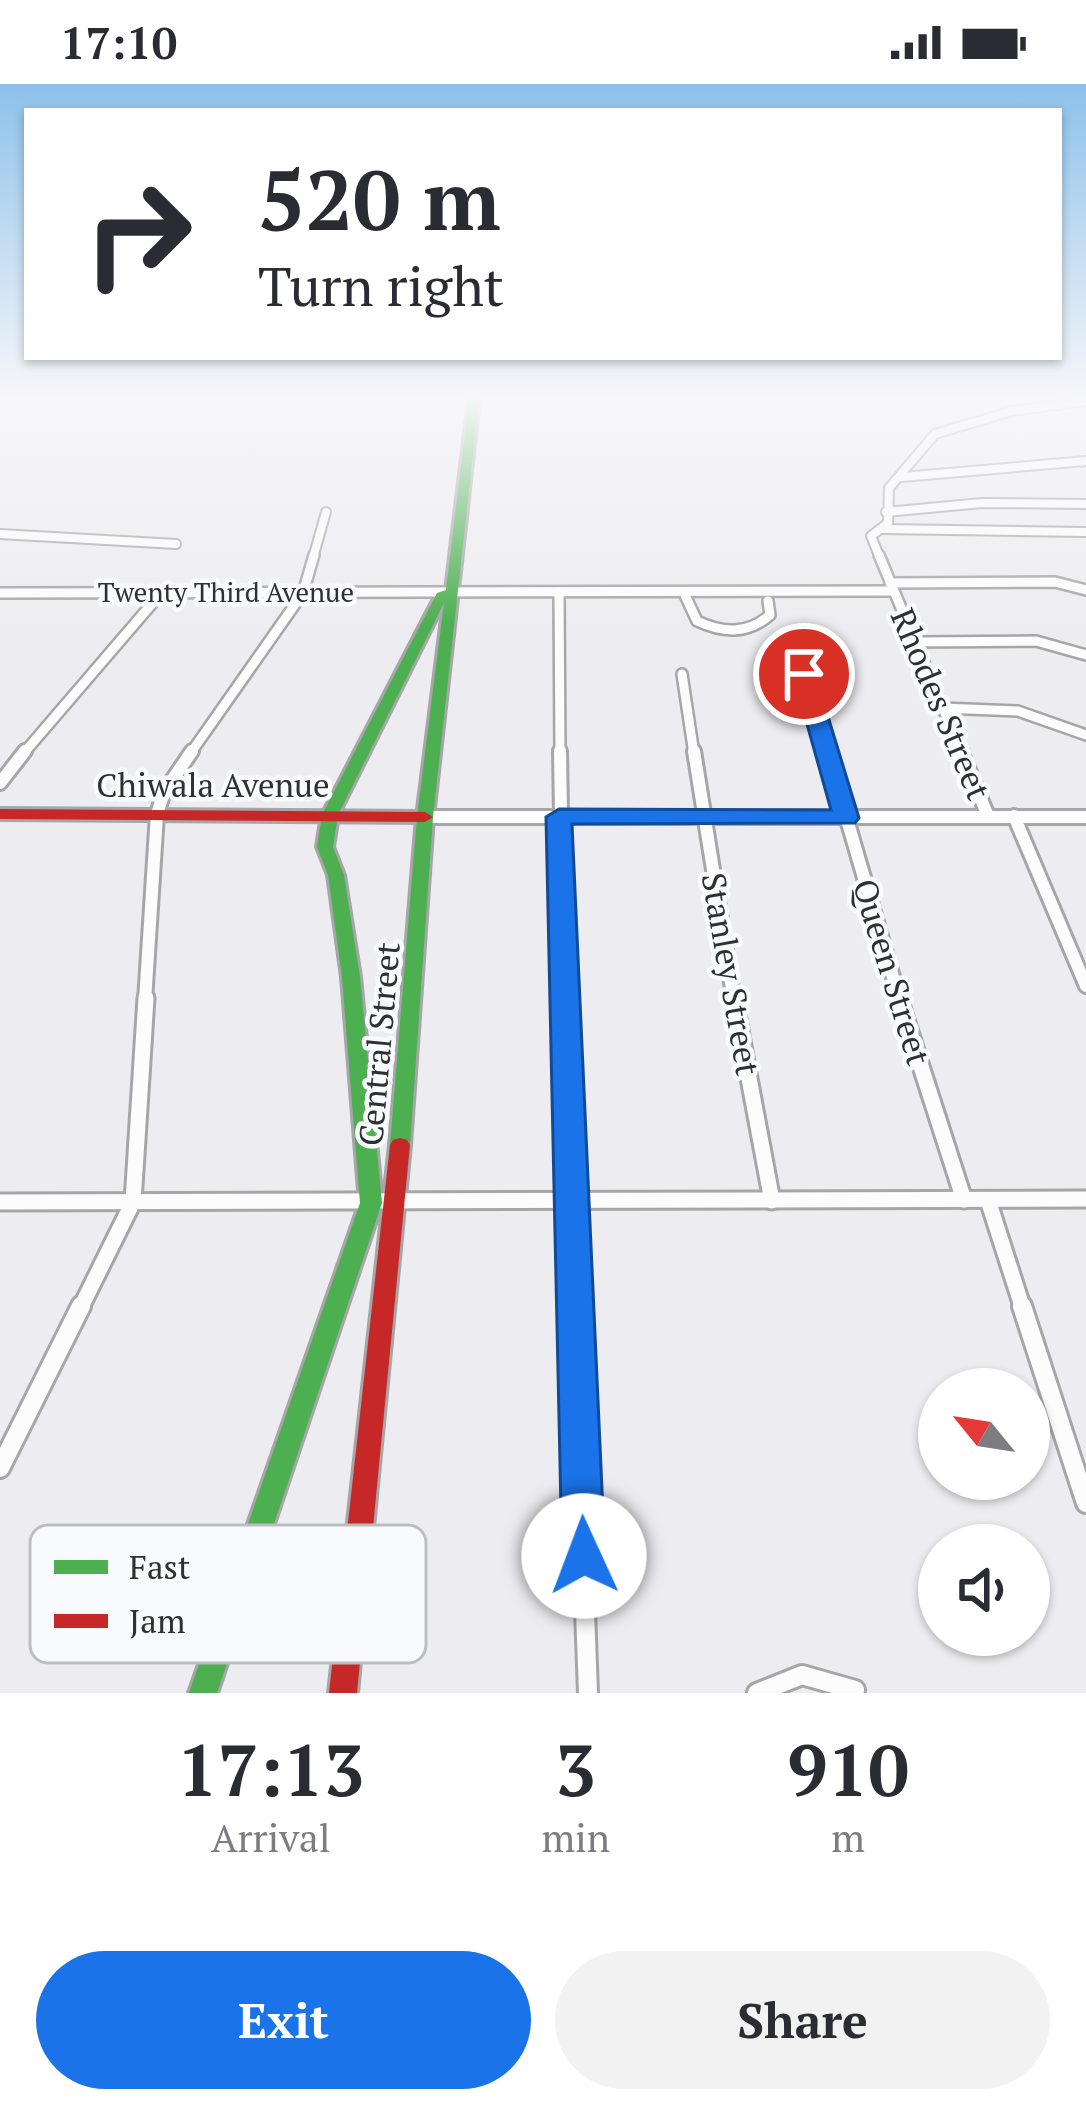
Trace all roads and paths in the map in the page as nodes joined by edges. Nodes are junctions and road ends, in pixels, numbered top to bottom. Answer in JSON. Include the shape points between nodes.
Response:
{"nodes":[{"id":1,"x":464,"y":474,"type":"edge"},
{"id":2,"x":900,"y":474,"type":"edge"},
{"id":3,"x":908,"y":474,"type":"edge"},
{"id":4,"x":896,"y":479,"type":"junction"},
{"id":5,"x":1086,"y":504,"type":"edge"},
{"id":6,"x":326,"y":512,"type":"dead end"},
{"id":7,"x":886,"y":512,"type":"junction"},
{"id":8,"x":880,"y":529,"type":"junction"},
{"id":9,"x":1086,"y":532,"type":"edge"},
{"id":10,"x":0,"y":534,"type":"edge"},
{"id":11,"x":176,"y":544,"type":"dead end"},
{"id":12,"x":892,"y":587,"type":"junction"},
{"id":13,"x":1086,"y":590,"type":"edge"},
{"id":14,"x":162,"y":592,"type":"junction"},
{"id":15,"x":559,"y":592,"type":"junction"},
{"id":16,"x":303,"y":593,"type":"junction"},
{"id":17,"x":448,"y":593,"type":"junction"},
{"id":18,"x":684,"y":593,"type":"junction"},
{"id":19,"x":1,"y":594,"type":"edge"},
{"id":20,"x":768,"y":601,"type":"dead end"},
{"id":21,"x":915,"y":642,"type":"junction"},
{"id":22,"x":1086,"y":655,"type":"edge"},
{"id":23,"x":682,"y":674,"type":"dead end"},
{"id":24,"x":804,"y":674,"type":"dead end"},
{"id":25,"x":942,"y":708,"type":"junction"},
{"id":26,"x":1086,"y":735,"type":"edge"},
{"id":27,"x":0,"y":783,"type":"edge"},
{"id":28,"x":0,"y":814,"type":"edge"},
{"id":29,"x":157,"y":814,"type":"junction"},
{"id":30,"x":330,"y":815,"type":"junction"},
{"id":31,"x":1014,"y":816,"type":"junction"},
{"id":32,"x":425,"y":817,"type":"junction"},
{"id":33,"x":559,"y":817,"type":"junction"},
{"id":34,"x":704,"y":817,"type":"junction"},
{"id":35,"x":988,"y":817,"type":"junction"},
{"id":36,"x":1086,"y":817,"type":"edge"},
{"id":37,"x":846,"y":818,"type":"junction"},
{"id":38,"x":1086,"y":986,"type":"edge"},
{"id":39,"x":1086,"y":1199,"type":"edge"},
{"id":40,"x":964,"y":1200,"type":"junction"},
{"id":41,"x":988,"y":1200,"type":"junction"},
{"id":42,"x":0,"y":1202,"type":"edge"},
{"id":43,"x":133,"y":1202,"type":"junction"},
{"id":44,"x":574,"y":1202,"type":"junction"},
{"id":45,"x":772,"y":1202,"type":"junction"},
{"id":46,"x":371,"y":1203,"type":"junction"},
{"id":47,"x":396,"y":1203,"type":"junction"},
{"id":48,"x":0,"y":1468,"type":"edge"},
{"id":49,"x":1086,"y":1503,"type":"edge"},
{"id":50,"x":261,"y":1525,"type":"edge"},
{"id":51,"x":361,"y":1525,"type":"edge"},
{"id":52,"x":213,"y":1663,"type":"edge"},
{"id":53,"x":346,"y":1663,"type":"edge"},
{"id":54,"x":855,"y":1690,"type":"dead end"},
{"id":55,"x":203,"y":1693,"type":"edge"},
{"id":56,"x":343,"y":1693,"type":"edge"},
{"id":57,"x":588,"y":1693,"type":"edge"},
{"id":58,"x":757,"y":1693,"type":"edge"}],
"edges":[{"from":1,"to":17,"type":"street","name":"Central Street"},
{"from":2,"to":4,"type":"street"},
{"from":3,"to":4,"type":"street"},
{"from":4,"to":7,"type":"street"},
{"from":5,"to":7,"type":"street"},
{"from":6,"to":16,"type":"street"},
{"from":7,"to":8,"type":"street"},
{"from":8,"to":9,"type":"street"},
{"from":8,"to":12,"type":"street","name":"Rhodes Street","via":[[871,536]]},
{"from":10,"to":11,"type":"street"},
{"from":12,"to":13,"type":"street","name":"Twenty Third Avenue","via":[[1054,582]]},
{"from":12,"to":18,"type":"street","name":"Twenty Third Avenue"},
{"from":12,"to":21,"type":"street","name":"Rhodes Street"},
{"from":14,"to":16,"type":"street","name":"Twenty Third Avenue"},
{"from":14,"to":19,"type":"street","name":"Twenty Third Avenue"},
{"from":14,"to":27,"type":"street"},
{"from":15,"to":17,"type":"street","name":"Twenty Third Avenue"},
{"from":15,"to":18,"type":"street","name":"Twenty Third Avenue"},
{"from":15,"to":33,"type":"street"},
{"from":16,"to":17,"type":"street","name":"Twenty Third Avenue"},
{"from":16,"to":29,"type":"street","via":[[164,792]]},
{"from":17,"to":30,"type":"street"},
{"from":17,"to":32,"type":"street","name":"Central Street"},
{"from":18,"to":20,"type":"street","via":[[697,621],[724,631],[757,627],[770,615]]},
{"from":21,"to":22,"type":"street","via":[[1036,641]]},
{"from":21,"to":25,"type":"street","name":"Rhodes Street"},
{"from":23,"to":34,"type":"street","name":"Stanley Street"},
{"from":24,"to":37,"type":"street","name":"Queen Street"},
{"from":25,"to":26,"type":"street","via":[[1018,710]]},
{"from":25,"to":35,"type":"street","name":"Rhodes Street"},
{"from":28,"to":29,"type":"street","name":"Chiwala Avenue"},
{"from":29,"to":30,"type":"street","name":"Chiwala Avenue"},
{"from":29,"to":43,"type":"street"},
{"from":30,"to":32,"type":"street","name":"Chiwala Avenue"},
{"from":30,"to":46,"type":"street","via":[[325,847],[351,976]]},
{"from":31,"to":35,"type":"street"},
{"from":31,"to":36,"type":"street"},
{"from":31,"to":38,"type":"street"},
{"from":32,"to":33,"type":"street"},
{"from":32,"to":47,"type":"street","name":"Central Street"},
{"from":33,"to":34,"type":"street"},
{"from":33,"to":44,"type":"street"},
{"from":34,"to":37,"type":"street"},
{"from":34,"to":45,"type":"street","name":"Stanley Street"},
{"from":35,"to":37,"type":"street"},
{"from":37,"to":40,"type":"street","name":"Queen Street"},
{"from":39,"to":41,"type":"street"},
{"from":40,"to":41,"type":"street"},
{"from":40,"to":45,"type":"street"},
{"from":41,"to":49,"type":"street"},
{"from":42,"to":43,"type":"street"},
{"from":43,"to":46,"type":"street"},
{"from":43,"to":48,"type":"street"},
{"from":44,"to":45,"type":"street"},
{"from":44,"to":47,"type":"street"},
{"from":44,"to":57,"type":"street"},
{"from":46,"to":47,"type":"street"},
{"from":46,"to":50,"type":"street"},
{"from":47,"to":51,"type":"street","name":"Central Street"},
{"from":52,"to":55,"type":"street"},
{"from":53,"to":56,"type":"street","name":"Central Street"},
{"from":54,"to":58,"type":"street","via":[[802,1675]]}]}
